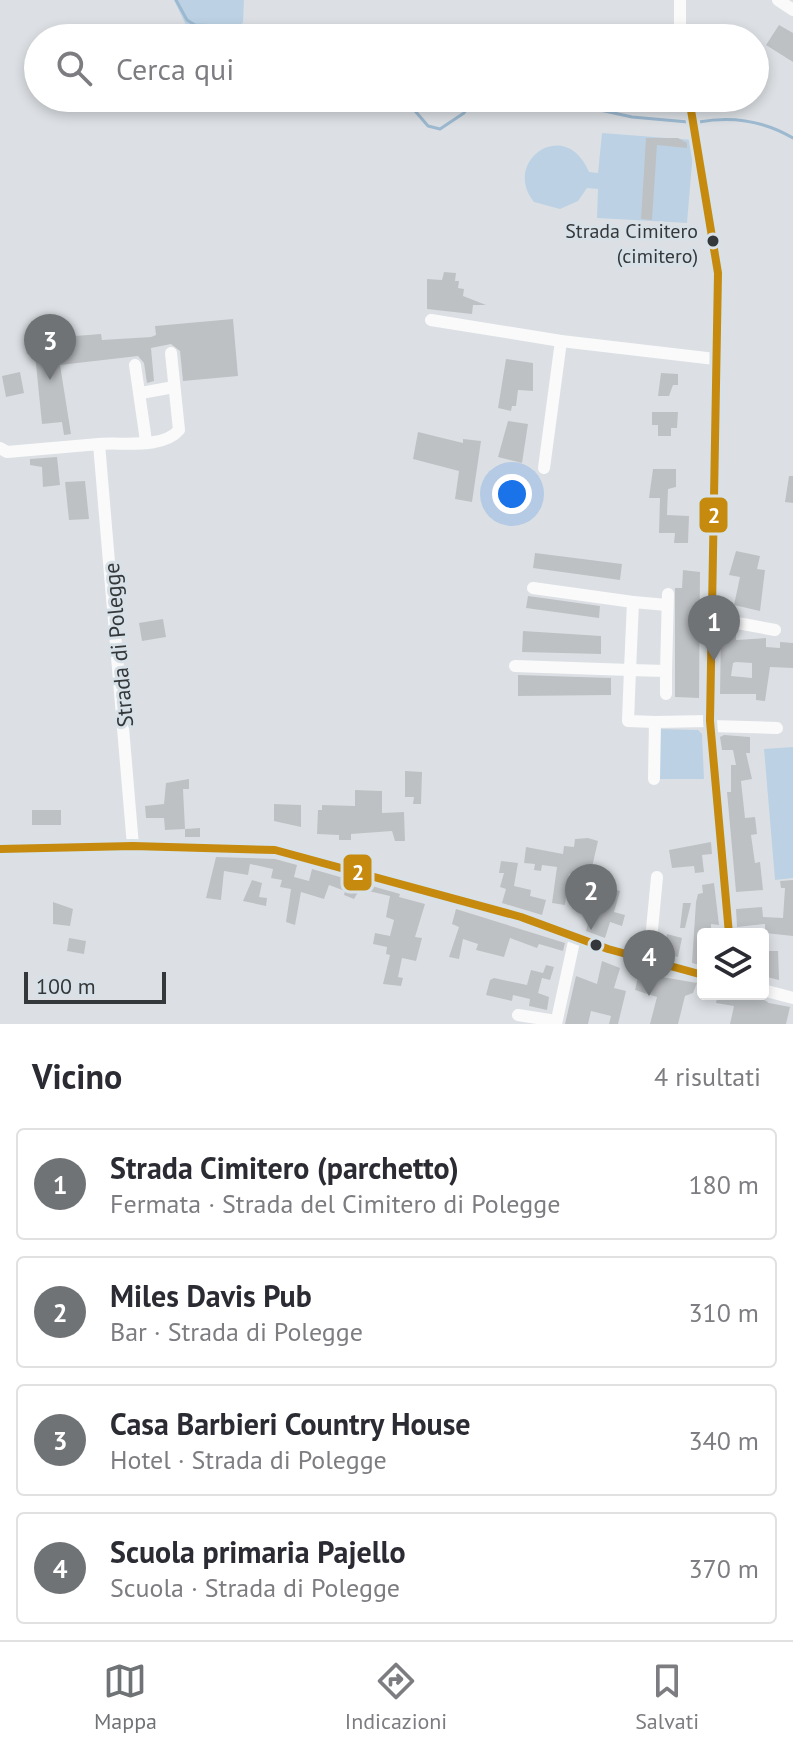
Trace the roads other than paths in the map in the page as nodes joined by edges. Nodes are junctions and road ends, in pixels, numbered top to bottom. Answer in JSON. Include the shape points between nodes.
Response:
{"nodes":[{"id":1,"x":680,"y":0,"type":"edge"},
{"id":2,"x":778,"y":0,"type":"edge"},
{"id":3,"x":793,"y":10,"type":"edge"},
{"id":4,"x":680,"y":24,"type":"edge"},
{"id":5,"x":691,"y":112,"type":"edge"},
{"id":6,"x":431,"y":320,"type":"dead end"},
{"id":7,"x":561,"y":341,"type":"junction"},
{"id":8,"x":171,"y":353,"type":"dead end"},
{"id":9,"x":715,"y":359,"type":"junction"},
{"id":10,"x":135,"y":365,"type":"dead end"},
{"id":11,"x":174,"y":387,"type":"junction"},
{"id":12,"x":141,"y":393,"type":"junction"},
{"id":13,"x":146,"y":441,"type":"junction"},
{"id":14,"x":99,"y":444,"type":"junction"},
{"id":15,"x":0,"y":448,"type":"edge"},
{"id":16,"x":544,"y":468,"type":"dead end"},
{"id":17,"x":533,"y":588,"type":"dead end"},
{"id":18,"x":633,"y":602,"type":"junction"},
{"id":19,"x":710,"y":618,"type":"junction"},
{"id":20,"x":775,"y":630,"type":"dead end"},
{"id":21,"x":515,"y":666,"type":"dead end"},
{"id":22,"x":630,"y":670,"type":"junction"},
{"id":23,"x":666,"y":671,"type":"junction"},
{"id":24,"x":666,"y":694,"type":"dead end"},
{"id":25,"x":655,"y":722,"type":"junction"},
{"id":26,"x":710,"y":724,"type":"junction"},
{"id":27,"x":777,"y":728,"type":"dead end"},
{"id":28,"x":654,"y":779,"type":"dead end"},
{"id":29,"x":133,"y":846,"type":"junction"},
{"id":30,"x":0,"y":849,"type":"edge"},
{"id":31,"x":657,"y":877,"type":"dead end"},
{"id":32,"x":728,"y":928,"type":"edge"},
{"id":33,"x":575,"y":937,"type":"junction"},
{"id":34,"x":649,"y":961,"type":"junction"},
{"id":35,"x":697,"y":973,"type":"edge"},
{"id":36,"x":769,"y":992,"type":"edge"},
{"id":37,"x":793,"y":998,"type":"edge"},
{"id":38,"x":518,"y":1015,"type":"dead end"},
{"id":39,"x":556,"y":1023,"type":"edge"}],
"edges":[{"from":1,"to":4,"type":"street"},
{"from":2,"to":3,"type":"street"},
{"from":5,"to":9,"type":"street","via":[[718,273]]},
{"from":6,"to":7,"type":"street"},
{"from":7,"to":9,"type":"street"},
{"from":7,"to":16,"type":"street"},
{"from":8,"to":11,"type":"street"},
{"from":9,"to":19,"type":"street"},
{"from":10,"to":12,"type":"street"},
{"from":11,"to":12,"type":"street"},
{"from":11,"to":13,"type":"street","via":[[179,430],[171,439]]},
{"from":12,"to":13,"type":"street"},
{"from":13,"to":14,"type":"street"},
{"from":14,"to":15,"type":"street","via":[[7,452]]},
{"from":14,"to":29,"type":"street","name":"Strada di Polegge"},
{"from":17,"to":18,"type":"street"},
{"from":18,"to":22,"type":"street"},
{"from":18,"to":23,"type":"street","via":[[668,600]]},
{"from":19,"to":20,"type":"street"},
{"from":19,"to":26,"type":"street"},
{"from":21,"to":22,"type":"street"},
{"from":22,"to":23,"type":"street"},
{"from":22,"to":25,"type":"street","via":[[628,721]]},
{"from":23,"to":24,"type":"street"},
{"from":25,"to":26,"type":"street"},
{"from":25,"to":28,"type":"street"},
{"from":26,"to":27,"type":"street"},
{"from":26,"to":32,"type":"street"},
{"from":29,"to":30,"type":"street"},
{"from":29,"to":33,"type":"street","via":[[275,850],[521,917]]},
{"from":31,"to":34,"type":"street"},
{"from":33,"to":34,"type":"street"},
{"from":33,"to":39,"type":"street"},
{"from":34,"to":35,"type":"street"},
{"from":36,"to":37,"type":"street"},
{"from":38,"to":39,"type":"street"}]}
